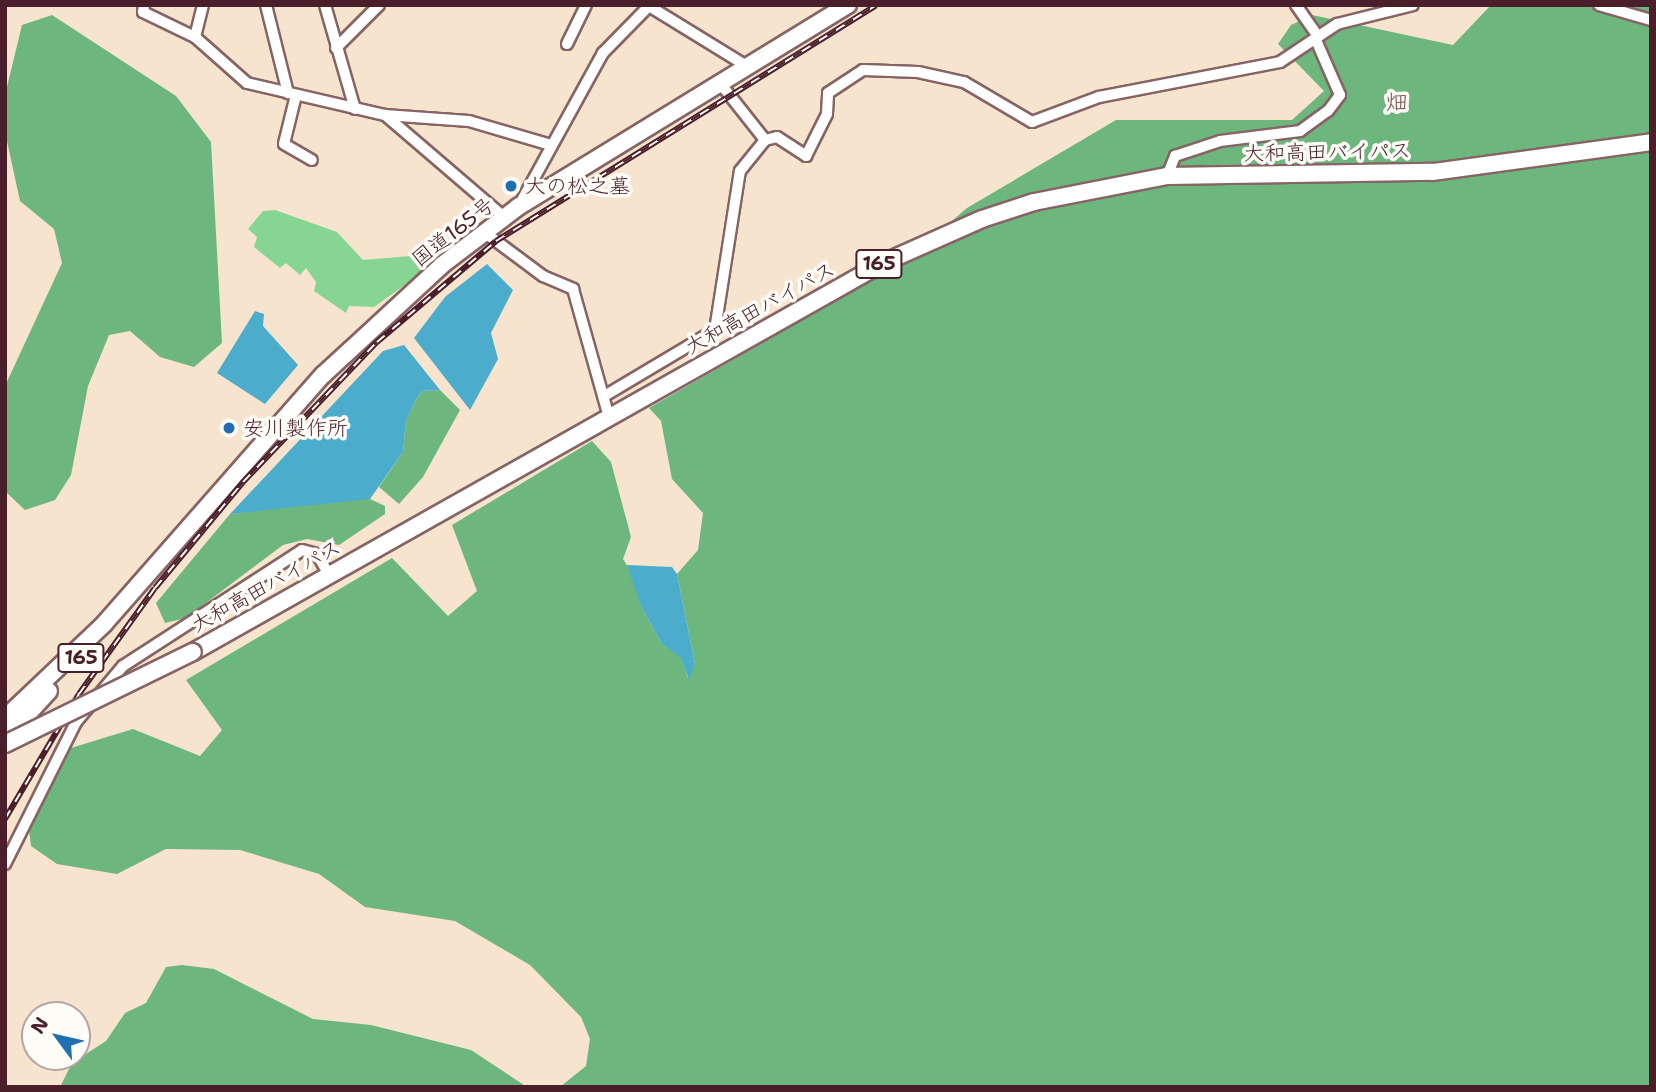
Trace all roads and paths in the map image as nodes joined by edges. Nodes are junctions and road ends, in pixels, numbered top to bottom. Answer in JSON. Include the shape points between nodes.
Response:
{"nodes":[{"id":1,"x":144,"y":5,"type":"edge"},
{"id":2,"x":203,"y":5,"type":"edge"},
{"id":3,"x":266,"y":5,"type":"edge"},
{"id":4,"x":325,"y":5,"type":"edge"},
{"id":5,"x":379,"y":5,"type":"edge"},
{"id":6,"x":586,"y":5,"type":"edge"},
{"id":7,"x":848,"y":5,"type":"edge"},
{"id":8,"x":1296,"y":5,"type":"edge"},
{"id":9,"x":1413,"y":5,"type":"edge"},
{"id":10,"x":1599,"y":5,"type":"edge"},
{"id":11,"x":650,"y":6,"type":"edge"},
{"id":12,"x":1651,"y":20,"type":"edge"},
{"id":13,"x":195,"y":37,"type":"junction"},
{"id":14,"x":1317,"y":38,"type":"junction"},
{"id":15,"x":566,"y":44,"type":"dead end"},
{"id":16,"x":336,"y":48,"type":"junction"},
{"id":17,"x":748,"y":67,"type":"junction"},
{"id":18,"x":720,"y":83,"type":"junction"},
{"id":19,"x":292,"y":94,"type":"junction"},
{"id":20,"x":355,"y":109,"type":"junction"},
{"id":21,"x":385,"y":115,"type":"junction"},
{"id":22,"x":765,"y":140,"type":"junction"},
{"id":23,"x":1651,"y":142,"type":"edge"},
{"id":24,"x":551,"y":145,"type":"junction"},
{"id":25,"x":312,"y":160,"type":"dead end"},
{"id":26,"x":1167,"y":176,"type":"junction"},
{"id":27,"x":518,"y":207,"type":"junction"},
{"id":28,"x":504,"y":217,"type":"junction"},
{"id":29,"x":484,"y":232,"type":"junction"},
{"id":30,"x":606,"y":396,"type":"junction"},
{"id":31,"x":609,"y":416,"type":"junction"},
{"id":32,"x":150,"y":571,"type":"junction"},
{"id":33,"x":329,"y":575,"type":"junction"},
{"id":34,"x":5,"y":718,"type":"edge"},
{"id":35,"x":5,"y":741,"type":"edge"},
{"id":36,"x":5,"y":864,"type":"edge"}],
"edges":[{"from":1,"to":13,"type":"street","via":[[143,12]]},
{"from":2,"to":13,"type":"street"},
{"from":3,"to":19,"type":"street"},
{"from":4,"to":16,"type":"street"},
{"from":5,"to":16,"type":"street"},
{"from":6,"to":15,"type":"street"},
{"from":7,"to":17,"type":"highway","name":"国道165号","number":"165"},
{"from":8,"to":14,"type":"street"},
{"from":9,"to":14,"type":"street","via":[[1337,24]]},
{"from":10,"to":12,"type":"street"},
{"from":11,"to":17,"type":"street"},
{"from":11,"to":24,"type":"street","via":[[603,53]]},
{"from":13,"to":19,"type":"street","via":[[247,83]]},
{"from":14,"to":22,"type":"street","via":[[1280,62],[1099,97],[1032,122],[964,82],[918,72],[863,70],[828,93],[827,114],[806,156],[777,137]]},
{"from":14,"to":26,"type":"street","via":[[1339,95],[1328,111],[1300,131],[1220,141],[1175,156]]},
{"from":16,"to":20,"type":"street"},
{"from":17,"to":18,"type":"highway","name":"国道165号","number":"165"},
{"from":18,"to":22,"type":"street"},
{"from":18,"to":27,"type":"highway","name":"国道165号","number":"165"},
{"from":19,"to":20,"type":"street"},
{"from":19,"to":25,"type":"street","via":[[284,144]]},
{"from":20,"to":21,"type":"street"},
{"from":21,"to":24,"type":"street","via":[[469,121]]},
{"from":21,"to":28,"type":"street"},
{"from":22,"to":30,"type":"street","via":[[740,171],[715,330]]},
{"from":23,"to":26,"type":"highway","name":"大和高田バイパス","number":"165","via":[[1433,172]]},
{"from":24,"to":27,"type":"street"},
{"from":26,"to":31,"type":"highway","name":"大和高田バイパス","number":"165","via":[[1034,202],[982,219],[883,262]]},
{"from":27,"to":28,"type":"highway","name":"国道165号","number":"165"},
{"from":28,"to":29,"type":"highway","name":"国道165号","number":"165"},
{"from":29,"to":30,"type":"street","via":[[543,276],[573,289]]},
{"from":29,"to":32,"type":"highway","name":"国道165号","number":"165","via":[[364,333]]},
{"from":30,"to":31,"type":"street"},
{"from":31,"to":33,"type":"highway","name":"大和高田バイパス","number":"165"},
{"from":32,"to":34,"type":"highway","name":"国道165号","number":"165","via":[[81,648]]},
{"from":32,"to":35,"type":"highway","name":"国道165号","number":"165","via":[[83,657]]},
{"from":33,"to":35,"type":"highway","name":"大和高田バイパス","number":"165","bridge":true,"via":[[193,652]]},
{"from":33,"to":36,"type":"street","via":[[317,554],[302,550],[123,666],[76,722]]}]}
